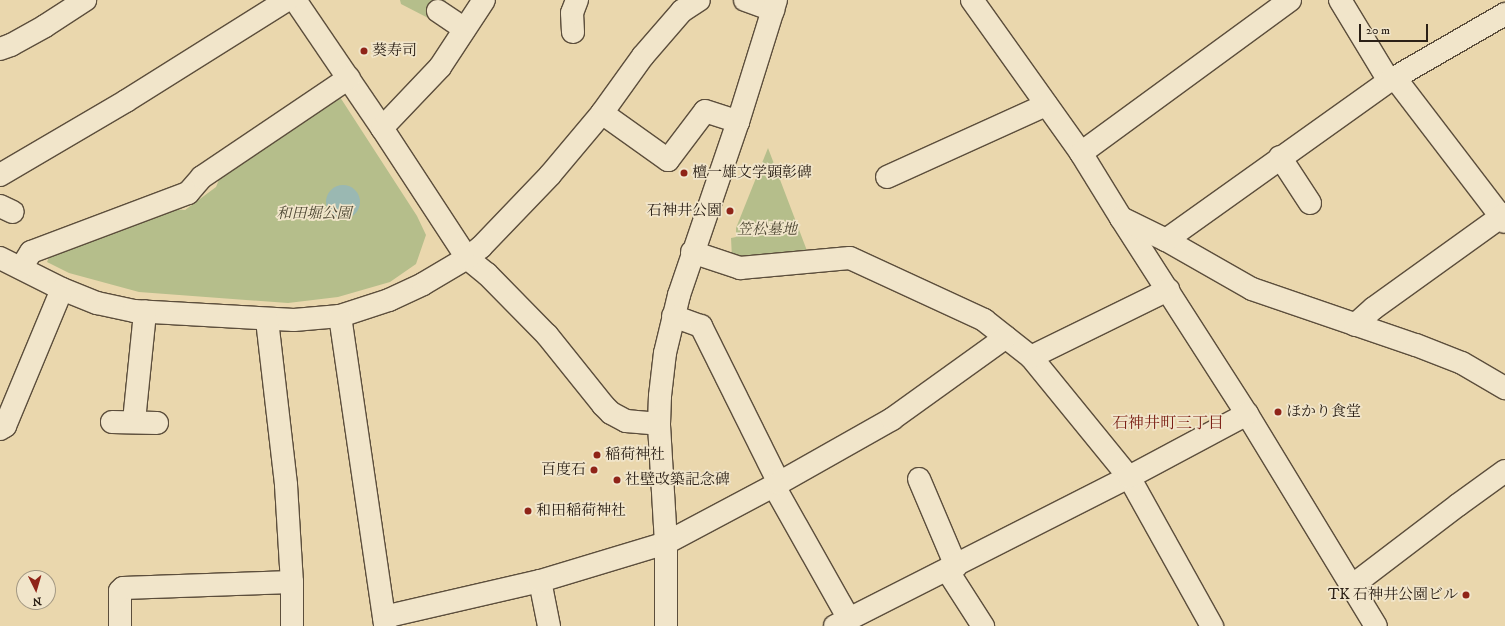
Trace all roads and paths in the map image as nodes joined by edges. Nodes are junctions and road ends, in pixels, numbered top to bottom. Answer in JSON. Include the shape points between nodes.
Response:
{"nodes":[{"id":1,"x":85,"y":0,"type":"edge"},
{"id":2,"x":287,"y":0,"type":"edge"},
{"id":3,"x":295,"y":0,"type":"edge"},
{"id":4,"x":484,"y":0,"type":"edge"},
{"id":5,"x":577,"y":0,"type":"edge"},
{"id":6,"x":699,"y":0,"type":"edge"},
{"id":7,"x":745,"y":0,"type":"edge"},
{"id":8,"x":972,"y":0,"type":"edge"},
{"id":9,"x":1290,"y":0,"type":"edge"},
{"id":10,"x":1340,"y":0,"type":"edge"},
{"id":11,"x":775,"y":5,"type":"edge"},
{"id":12,"x":438,"y":11,"type":"dead end"},
{"id":13,"x":1505,"y":14,"type":"edge"},
{"id":14,"x":465,"y":30,"type":"junction"},
{"id":15,"x":573,"y":32,"type":"dead end"},
{"id":16,"x":0,"y":49,"type":"edge"},
{"id":17,"x":349,"y":78,"type":"junction"},
{"id":18,"x":1392,"y":80,"type":"junction"},
{"id":19,"x":1046,"y":105,"type":"junction"},
{"id":20,"x":602,"y":113,"type":"junction"},
{"id":21,"x":738,"y":122,"type":"junction"},
{"id":22,"x":382,"y":128,"type":"junction"},
{"id":23,"x":1081,"y":152,"type":"junction"},
{"id":24,"x":1280,"y":157,"type":"junction"},
{"id":25,"x":0,"y":175,"type":"edge"},
{"id":26,"x":887,"y":177,"type":"dead end"},
{"id":27,"x":1310,"y":204,"type":"dead end"},
{"id":28,"x":1121,"y":218,"type":"junction"},
{"id":29,"x":1504,"y":218,"type":"edge"},
{"id":30,"x":1166,"y":240,"type":"junction"},
{"id":31,"x":692,"y":252,"type":"junction"},
{"id":32,"x":0,"y":258,"type":"edge"},
{"id":33,"x":467,"y":258,"type":"junction"},
{"id":34,"x":21,"y":268,"type":"junction"},
{"id":35,"x":62,"y":289,"type":"junction"},
{"id":36,"x":1168,"y":290,"type":"junction"},
{"id":37,"x":145,"y":312,"type":"junction"},
{"id":38,"x":340,"y":316,"type":"junction"},
{"id":39,"x":673,"y":316,"type":"junction"},
{"id":40,"x":267,"y":320,"type":"junction"},
{"id":41,"x":1354,"y":325,"type":"junction"},
{"id":42,"x":1006,"y":337,"type":"junction"},
{"id":43,"x":1031,"y":356,"type":"junction"},
{"id":44,"x":1505,"y":388,"type":"edge"},
{"id":45,"x":1246,"y":414,"type":"junction"},
{"id":46,"x":134,"y":421,"type":"junction"},
{"id":47,"x":112,"y":422,"type":"dead end"},
{"id":48,"x":157,"y":423,"type":"dead end"},
{"id":49,"x":660,"y":424,"type":"junction"},
{"id":50,"x":0,"y":429,"type":"edge"},
{"id":51,"x":1505,"y":471,"type":"edge"},
{"id":52,"x":1129,"y":477,"type":"junction"},
{"id":53,"x":919,"y":479,"type":"dead end"},
{"id":54,"x":776,"y":485,"type":"junction"},
{"id":55,"x":666,"y":543,"type":"junction"},
{"id":56,"x":952,"y":568,"type":"junction"},
{"id":57,"x":540,"y":581,"type":"junction"},
{"id":58,"x":292,"y":582,"type":"junction"},
{"id":59,"x":1352,"y":585,"type":"junction"},
{"id":60,"x":384,"y":621,"type":"edge"},
{"id":61,"x":842,"y":622,"type":"edge"},
{"id":62,"x":120,"y":626,"type":"edge"},
{"id":63,"x":292,"y":626,"type":"edge"},
{"id":64,"x":549,"y":626,"type":"edge"},
{"id":65,"x":666,"y":626,"type":"edge"},
{"id":66,"x":983,"y":626,"type":"edge"},
{"id":67,"x":1212,"y":626,"type":"edge"},
{"id":68,"x":1376,"y":626,"type":"edge"}],
"edges":[{"from":1,"to":16,"type":"street","via":[[45,26]]},
{"from":2,"to":25,"type":"street","via":[[126,101]]},
{"from":3,"to":17,"type":"street"},
{"from":4,"to":14,"type":"street"},
{"from":5,"to":15,"type":"street","via":[[572,13]]},
{"from":6,"to":20,"type":"street","via":[[682,11],[643,56]]},
{"from":7,"to":11,"type":"street"},
{"from":8,"to":19,"type":"street"},
{"from":9,"to":23,"type":"street"},
{"from":10,"to":18,"type":"street"},
{"from":11,"to":21,"type":"street"},
{"from":12,"to":14,"type":"street"},
{"from":13,"to":18,"type":"street"},
{"from":14,"to":22,"type":"street","via":[[440,67]]},
{"from":17,"to":22,"type":"street"},
{"from":17,"to":34,"type":"street","via":[[202,176],[188,194],[31,252]]},
{"from":18,"to":24,"type":"street"},
{"from":18,"to":29,"type":"street"},
{"from":19,"to":23,"type":"street"},
{"from":19,"to":26,"type":"street"},
{"from":20,"to":21,"type":"street","via":[[668,160],[705,111]]},
{"from":20,"to":33,"type":"street","via":[[550,175],[481,247]]},
{"from":21,"to":31,"type":"street"},
{"from":22,"to":33,"type":"street"},
{"from":23,"to":28,"type":"street"},
{"from":24,"to":27,"type":"street"},
{"from":24,"to":30,"type":"street"},
{"from":28,"to":30,"type":"street"},
{"from":28,"to":36,"type":"street"},
{"from":29,"to":41,"type":"street","via":[[1374,308]]},
{"from":30,"to":41,"type":"street","via":[[1252,289]]},
{"from":31,"to":39,"type":"street"},
{"from":31,"to":42,"type":"street","via":[[740,268],[850,258],[984,320]]},
{"from":32,"to":34,"type":"street"},
{"from":33,"to":38,"type":"street","via":[[423,284],[389,300]]},
{"from":33,"to":49,"type":"street","via":[[547,335],[611,413],[626,422]]},
{"from":34,"to":35,"type":"street"},
{"from":35,"to":37,"type":"street","via":[[97,303]]},
{"from":35,"to":50,"type":"street","via":[[5,426]]},
{"from":36,"to":43,"type":"street"},
{"from":36,"to":45,"type":"street"},
{"from":37,"to":40,"type":"street"},
{"from":37,"to":46,"type":"street"},
{"from":38,"to":40,"type":"street"},
{"from":38,"to":60,"type":"street"},
{"from":39,"to":49,"type":"street","via":[[665,353]]},
{"from":39,"to":54,"type":"street","via":[[701,326]]},
{"from":40,"to":58,"type":"street","via":[[286,485]]},
{"from":41,"to":44,"type":"street","via":[[1462,363]]},
{"from":42,"to":43,"type":"street"},
{"from":42,"to":54,"type":"street","via":[[892,419]]},
{"from":43,"to":52,"type":"street"},
{"from":45,"to":52,"type":"street"},
{"from":45,"to":59,"type":"street"},
{"from":46,"to":47,"type":"street"},
{"from":46,"to":48,"type":"street"},
{"from":49,"to":55,"type":"street"},
{"from":51,"to":59,"type":"street"},
{"from":52,"to":56,"type":"street"},
{"from":52,"to":67,"type":"street"},
{"from":53,"to":56,"type":"street"},
{"from":54,"to":55,"type":"street"},
{"from":54,"to":61,"type":"street"},
{"from":55,"to":57,"type":"street"},
{"from":55,"to":65,"type":"street"},
{"from":56,"to":61,"type":"street"},
{"from":56,"to":66,"type":"street"},
{"from":57,"to":60,"type":"street"},
{"from":57,"to":64,"type":"street"},
{"from":58,"to":62,"type":"street","via":[[123,588],[120,591]]},
{"from":58,"to":63,"type":"street"},
{"from":59,"to":68,"type":"street"}]}
